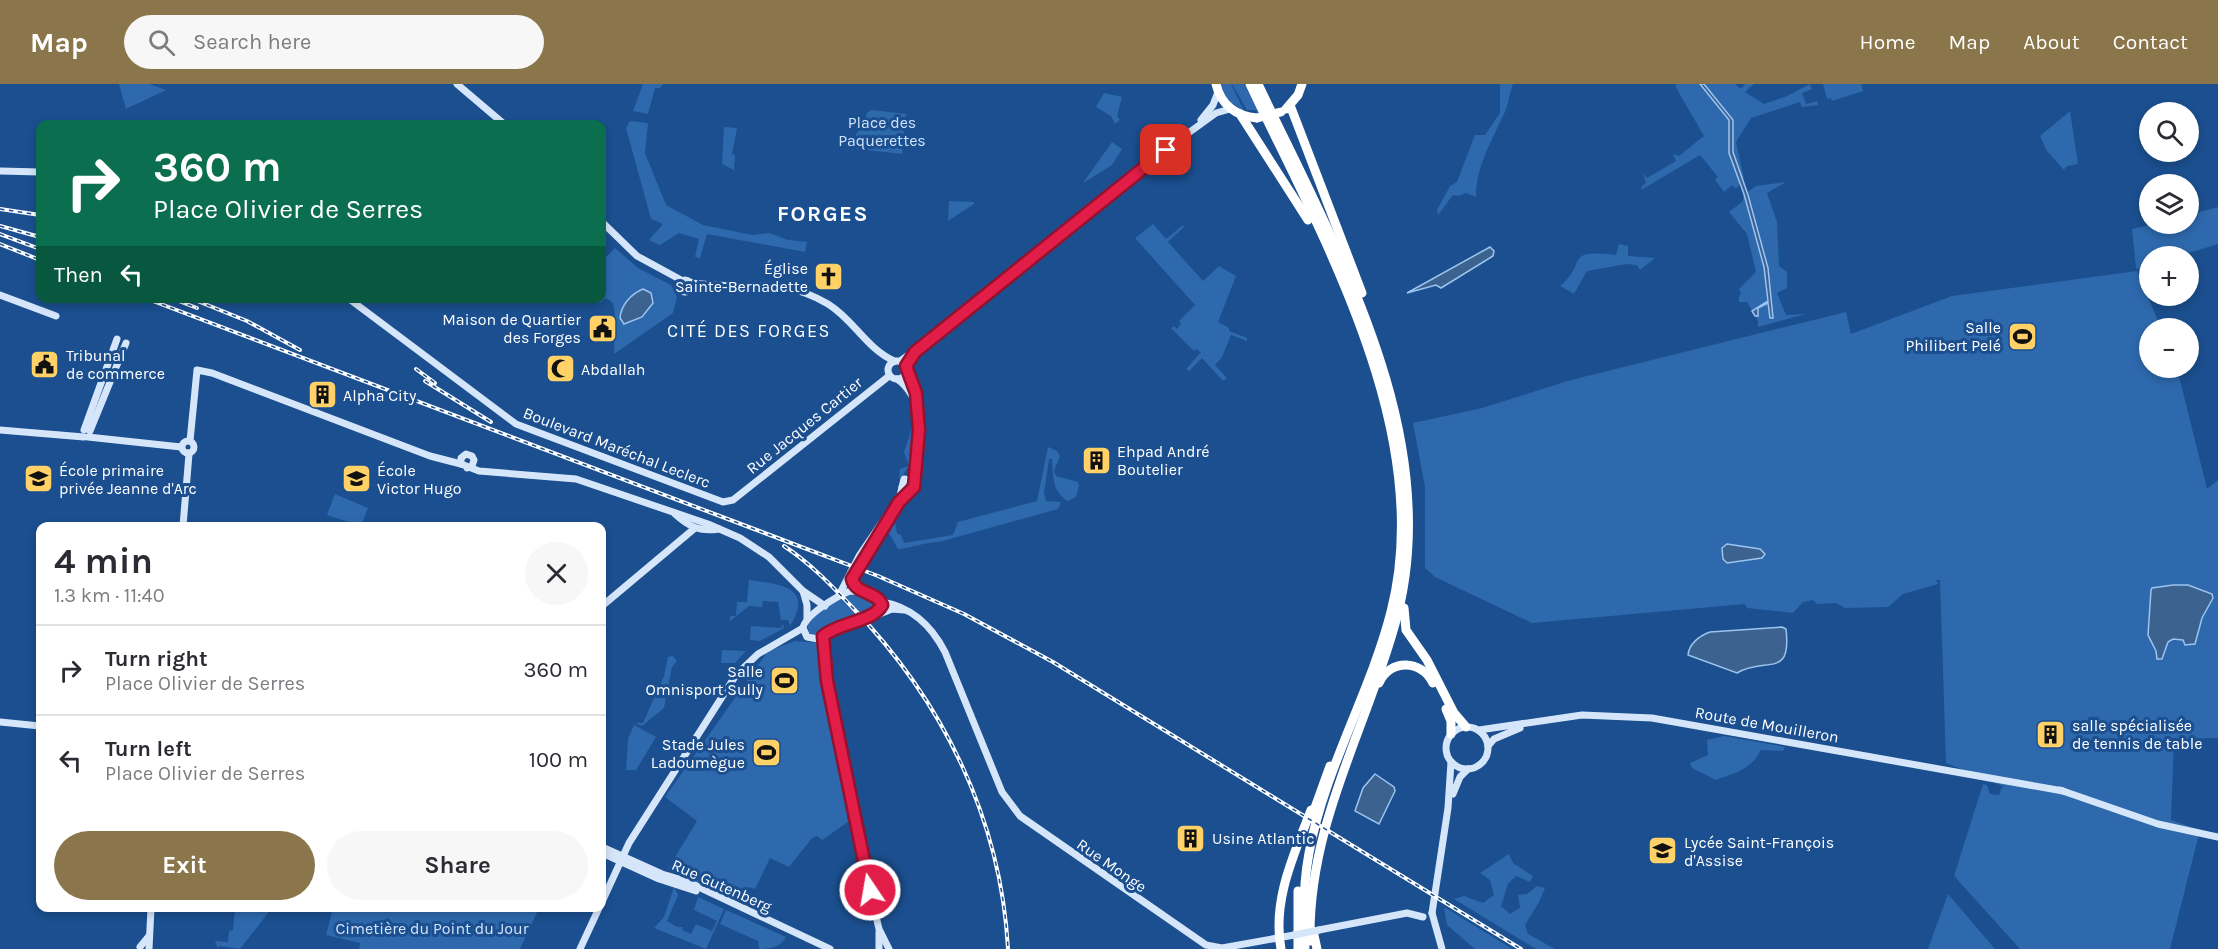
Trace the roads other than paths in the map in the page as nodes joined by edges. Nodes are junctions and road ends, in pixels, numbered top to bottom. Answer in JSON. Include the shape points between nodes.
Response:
{"nodes":[{"id":1,"x":457,"y":84,"type":"edge"},
{"id":2,"x":1251,"y":84,"type":"edge"},
{"id":3,"x":1258,"y":84,"type":"edge"},
{"id":4,"x":1302,"y":84,"type":"edge"},
{"id":5,"x":1217,"y":88,"type":"edge"},
{"id":6,"x":1290,"y":105,"type":"junction"},
{"id":7,"x":1230,"y":109,"type":"junction"},
{"id":8,"x":1239,"y":114,"type":"junction"},
{"id":9,"x":499,"y":120,"type":"edge"},
{"id":10,"x":1187,"y":134,"type":"junction"},
{"id":11,"x":0,"y":171,"type":"edge"},
{"id":12,"x":36,"y":172,"type":"edge"},
{"id":13,"x":606,"y":226,"type":"edge"},
{"id":14,"x":0,"y":295,"type":"edge"},
{"id":15,"x":355,"y":303,"type":"edge"},
{"id":16,"x":56,"y":316,"type":"dead end"},
{"id":17,"x":117,"y":339,"type":"dead end"},
{"id":18,"x":126,"y":343,"type":"dead end"},
{"id":19,"x":877,"y":352,"type":"junction"},
{"id":20,"x":901,"y":365,"type":"junction"},
{"id":21,"x":889,"y":372,"type":"junction"},
{"id":22,"x":897,"y":379,"type":"junction"},
{"id":23,"x":1383,"y":380,"type":"junction"},
{"id":24,"x":916,"y":408,"type":"junction"},
{"id":25,"x":0,"y":430,"type":"edge"},
{"id":26,"x":86,"y":434,"type":"junction"},
{"id":27,"x":190,"y":441,"type":"junction"},
{"id":28,"x":181,"y":447,"type":"junction"},
{"id":29,"x":189,"y":454,"type":"junction"},
{"id":30,"x":474,"y":462,"type":"junction"},
{"id":31,"x":463,"y":463,"type":"junction"},
{"id":32,"x":484,"y":470,"type":"junction"},
{"id":33,"x":910,"y":480,"type":"junction"},
{"id":34,"x":905,"y":489,"type":"junction"},
{"id":35,"x":736,"y":497,"type":"joint"},
{"id":36,"x":674,"y":512,"type":"junction"},
{"id":37,"x":183,"y":522,"type":"edge"},
{"id":38,"x":695,"y":528,"type":"junction"},
{"id":39,"x":721,"y":529,"type":"junction"},
{"id":40,"x":803,"y":591,"type":"junction"},
{"id":41,"x":861,"y":591,"type":"junction"},
{"id":42,"x":1403,"y":591,"type":"junction"},
{"id":43,"x":839,"y":595,"type":"junction"},
{"id":44,"x":882,"y":602,"type":"junction"},
{"id":45,"x":606,"y":603,"type":"edge"},
{"id":46,"x":825,"y":606,"type":"junction"},
{"id":47,"x":907,"y":610,"type":"junction"},
{"id":48,"x":869,"y":617,"type":"junction"},
{"id":49,"x":807,"y":618,"type":"junction"},
{"id":50,"x":803,"y":628,"type":"junction"},
{"id":51,"x":823,"y":636,"type":"junction"},
{"id":52,"x":790,"y":637,"type":"junction"},
{"id":53,"x":809,"y":638,"type":"junction"},
{"id":54,"x":823,"y":654,"type":"junction"},
{"id":55,"x":1367,"y":694,"type":"junction"},
{"id":56,"x":0,"y":722,"type":"edge"},
{"id":57,"x":1540,"y":722,"type":"junction"},
{"id":58,"x":36,"y":726,"type":"edge"},
{"id":59,"x":1467,"y":727,"type":"junction"},
{"id":60,"x":1479,"y":730,"type":"junction"},
{"id":61,"x":1451,"y":734,"type":"junction"},
{"id":62,"x":1488,"y":746,"type":"junction"},
{"id":63,"x":1451,"y":762,"type":"junction"},
{"id":64,"x":1468,"y":769,"type":"junction"},
{"id":65,"x":1320,"y":792,"type":"junction"},
{"id":66,"x":1448,"y":808,"type":"junction"},
{"id":67,"x":2218,"y":837,"type":"edge"},
{"id":68,"x":606,"y":850,"type":"edge"},
{"id":69,"x":606,"y":855,"type":"edge"},
{"id":70,"x":621,"y":859,"type":"junction"},
{"id":71,"x":606,"y":893,"type":"edge"},
{"id":72,"x":151,"y":912,"type":"edge"},
{"id":73,"x":597,"y":912,"type":"edge"},
{"id":74,"x":1432,"y":913,"type":"junction"},
{"id":75,"x":1423,"y":917,"type":"junction"},
{"id":76,"x":1310,"y":920,"type":"junction"},
{"id":77,"x":1433,"y":923,"type":"junction"},
{"id":78,"x":879,"y":929,"type":"junction"},
{"id":79,"x":1279,"y":938,"type":"junction"},
{"id":80,"x":142,"y":948,"type":"edge"},
{"id":81,"x":579,"y":949,"type":"edge"},
{"id":82,"x":821,"y":949,"type":"edge"},
{"id":83,"x":830,"y":949,"type":"edge"},
{"id":84,"x":879,"y":949,"type":"edge"},
{"id":85,"x":888,"y":949,"type":"edge"},
{"id":86,"x":1281,"y":949,"type":"edge"},
{"id":87,"x":1298,"y":949,"type":"edge"},
{"id":88,"x":1305,"y":949,"type":"edge"},
{"id":89,"x":1310,"y":949,"type":"edge"},
{"id":90,"x":1317,"y":949,"type":"edge"},
{"id":91,"x":1442,"y":949,"type":"edge"}],
"edges":[{"from":1,"to":9,"type":"street"},
{"from":2,"to":23,"type":"highway","via":[[1355,309]]},
{"from":3,"to":23,"type":"highway","via":[[1358,298]]},
{"from":4,"to":6,"type":"highway"},
{"from":5,"to":7,"type":"highway"},
{"from":5,"to":10,"type":"street","via":[[1209,111]]},
{"from":6,"to":8,"type":"highway","bridge":true,"via":[[1281,112],[1257,118]]},
{"from":6,"to":23,"type":"highway","via":[[1385,361]]},
{"from":7,"to":8,"type":"highway"},
{"from":7,"to":10,"type":"street"},
{"from":8,"to":23,"type":"highway","via":[[1319,242],[1359,327],[1371,366]]},
{"from":10,"to":20,"type":"street"},
{"from":11,"to":12,"type":"street"},
{"from":13,"to":19,"type":"street","via":[[637,256],[685,285],[776,285],[805,293],[832,307]]},
{"from":14,"to":16,"type":"street"},
{"from":15,"to":35,"type":"street","name":"Boulevard Maréchal Leclerc","via":[[516,424],[723,502]]},
{"from":17,"to":26,"type":"street"},
{"from":18,"to":26,"type":"street"},
{"from":19,"to":20,"type":"street"},
{"from":19,"to":21,"type":"street"},
{"from":20,"to":21,"type":"street","name":"Rue Jacques Cartier"},
{"from":20,"to":22,"type":"street"},
{"from":20,"to":24,"type":"street","via":[[914,387]]},
{"from":21,"to":22,"type":"street"},
{"from":21,"to":35,"type":"street","name":"Rue Jacques Cartier"},
{"from":22,"to":24,"type":"street","via":[[910,390]]},
{"from":23,"to":42,"type":"highway","via":[[1398,426],[1406,484],[1408,546]]},
{"from":23,"to":55,"type":"highway","via":[[1396,468],[1400,546],[1391,611]]},
{"from":24,"to":33,"type":"street","via":[[920,440]]},
{"from":25,"to":26,"type":"street"},
{"from":26,"to":28,"type":"street"},
{"from":27,"to":28,"type":"street"},
{"from":27,"to":29,"type":"street","via":[[194,449]]},
{"from":27,"to":31,"type":"street","via":[[197,370],[447,461]]},
{"from":28,"to":29,"type":"street"},
{"from":29,"to":37,"type":"street"},
{"from":30,"to":31,"type":"street"},
{"from":30,"to":31,"type":"street","via":[[471,455]]},
{"from":30,"to":32,"type":"street"},
{"from":31,"to":32,"type":"street"},
{"from":32,"to":36,"type":"street","via":[[576,479]]},
{"from":33,"to":34,"type":"street","via":[[902,483]]},
{"from":33,"to":34,"type":"street","via":[[913,489]]},
{"from":34,"to":41,"type":"street","via":[[854,572],[854,585]]},
{"from":34,"to":43,"type":"street","via":[[859,556]]},
{"from":36,"to":38,"type":"street"},
{"from":36,"to":39,"type":"street"},
{"from":38,"to":39,"type":"street"},
{"from":38,"to":45,"type":"street"},
{"from":39,"to":40,"type":"street","via":[[769,557]]},
{"from":40,"to":46,"type":"street"},
{"from":40,"to":49,"type":"street"},
{"from":41,"to":43,"type":"street"},
{"from":41,"to":44,"type":"street","name":"Rue Monge"},
{"from":42,"to":55,"type":"highway","via":[[1396,624]]},
{"from":42,"to":59,"type":"highway","via":[[1406,630],[1427,660],[1454,713]]},
{"from":43,"to":46,"type":"street"},
{"from":44,"to":47,"type":"street","name":"Rue Monge"},
{"from":44,"to":48,"type":"street","via":[[882,608]]},
{"from":46,"to":49,"type":"street"},
{"from":47,"to":48,"type":"street","via":[[892,609]]},
{"from":47,"to":79,"type":"street","name":"Rue Monge","via":[[924,621],[941,644],[1002,792],[1020,816],[1206,945],[1217,948]]},
{"from":48,"to":51,"type":"street","via":[[834,627]]},
{"from":49,"to":50,"type":"street"},
{"from":50,"to":52,"type":"street"},
{"from":50,"to":53,"type":"street"},
{"from":51,"to":53,"type":"street"},
{"from":51,"to":54,"type":"street"},
{"from":52,"to":53,"type":"street"},
{"from":52,"to":70,"type":"street","via":[[758,654],[740,670]]},
{"from":53,"to":54,"type":"street"},
{"from":54,"to":78,"type":"street"},
{"from":55,"to":61,"type":"highway","via":[[1394,668],[1409,664],[1422,669],[1431,678],[1449,716]]},
{"from":55,"to":65,"type":"highway","via":[[1356,700]]},
{"from":55,"to":76,"type":"highway","via":[[1322,835],[1313,877]]},
{"from":55,"to":88,"type":"highway","via":[[1313,833],[1304,893]]},
{"from":56,"to":58,"type":"street"},
{"from":57,"to":60,"type":"street"},
{"from":57,"to":62,"type":"street","via":[[1494,738]]},
{"from":57,"to":67,"type":"street","name":"Route de Mouilleron","via":[[1623,715],[1682,722],[1998,776],[2063,791],[2158,824]]},
{"from":59,"to":60,"type":"street"},
{"from":59,"to":61,"type":"street"},
{"from":60,"to":62,"type":"street"},
{"from":61,"to":63,"type":"street","via":[[1446,746]]},
{"from":62,"to":64,"type":"street","via":[[1484,761]]},
{"from":63,"to":64,"type":"street"},
{"from":63,"to":66,"type":"street"},
{"from":64,"to":66,"type":"street","via":[[1460,777]]},
{"from":65,"to":79,"type":"highway","via":[[1284,884]]},
{"from":65,"to":87,"type":"highway","via":[[1300,868]]},
{"from":66,"to":74,"type":"street"},
{"from":68,"to":70,"type":"street","name":"Rue Gutenberg"},
{"from":69,"to":70,"type":"street","name":"Rue Gutenberg"},
{"from":70,"to":71,"type":"street"},
{"from":70,"to":82,"type":"street","name":"Rue Gutenberg"},
{"from":70,"to":83,"type":"street","name":"Rue Gutenberg","via":[[686,881]]},
{"from":72,"to":80,"type":"street","via":[[149,936]]},
{"from":73,"to":81,"type":"street"},
{"from":74,"to":75,"type":"street"},
{"from":74,"to":77,"type":"street"},
{"from":75,"to":77,"type":"street","via":[[1425,924]]},
{"from":75,"to":79,"type":"street","name":"Rue Monge","bridge":true,"via":[[1407,914]]},
{"from":76,"to":89,"type":"highway"},
{"from":76,"to":90,"type":"highway"},
{"from":77,"to":91,"type":"street"},
{"from":78,"to":84,"type":"street"},
{"from":78,"to":85,"type":"street"},
{"from":79,"to":86,"type":"highway"}]}
